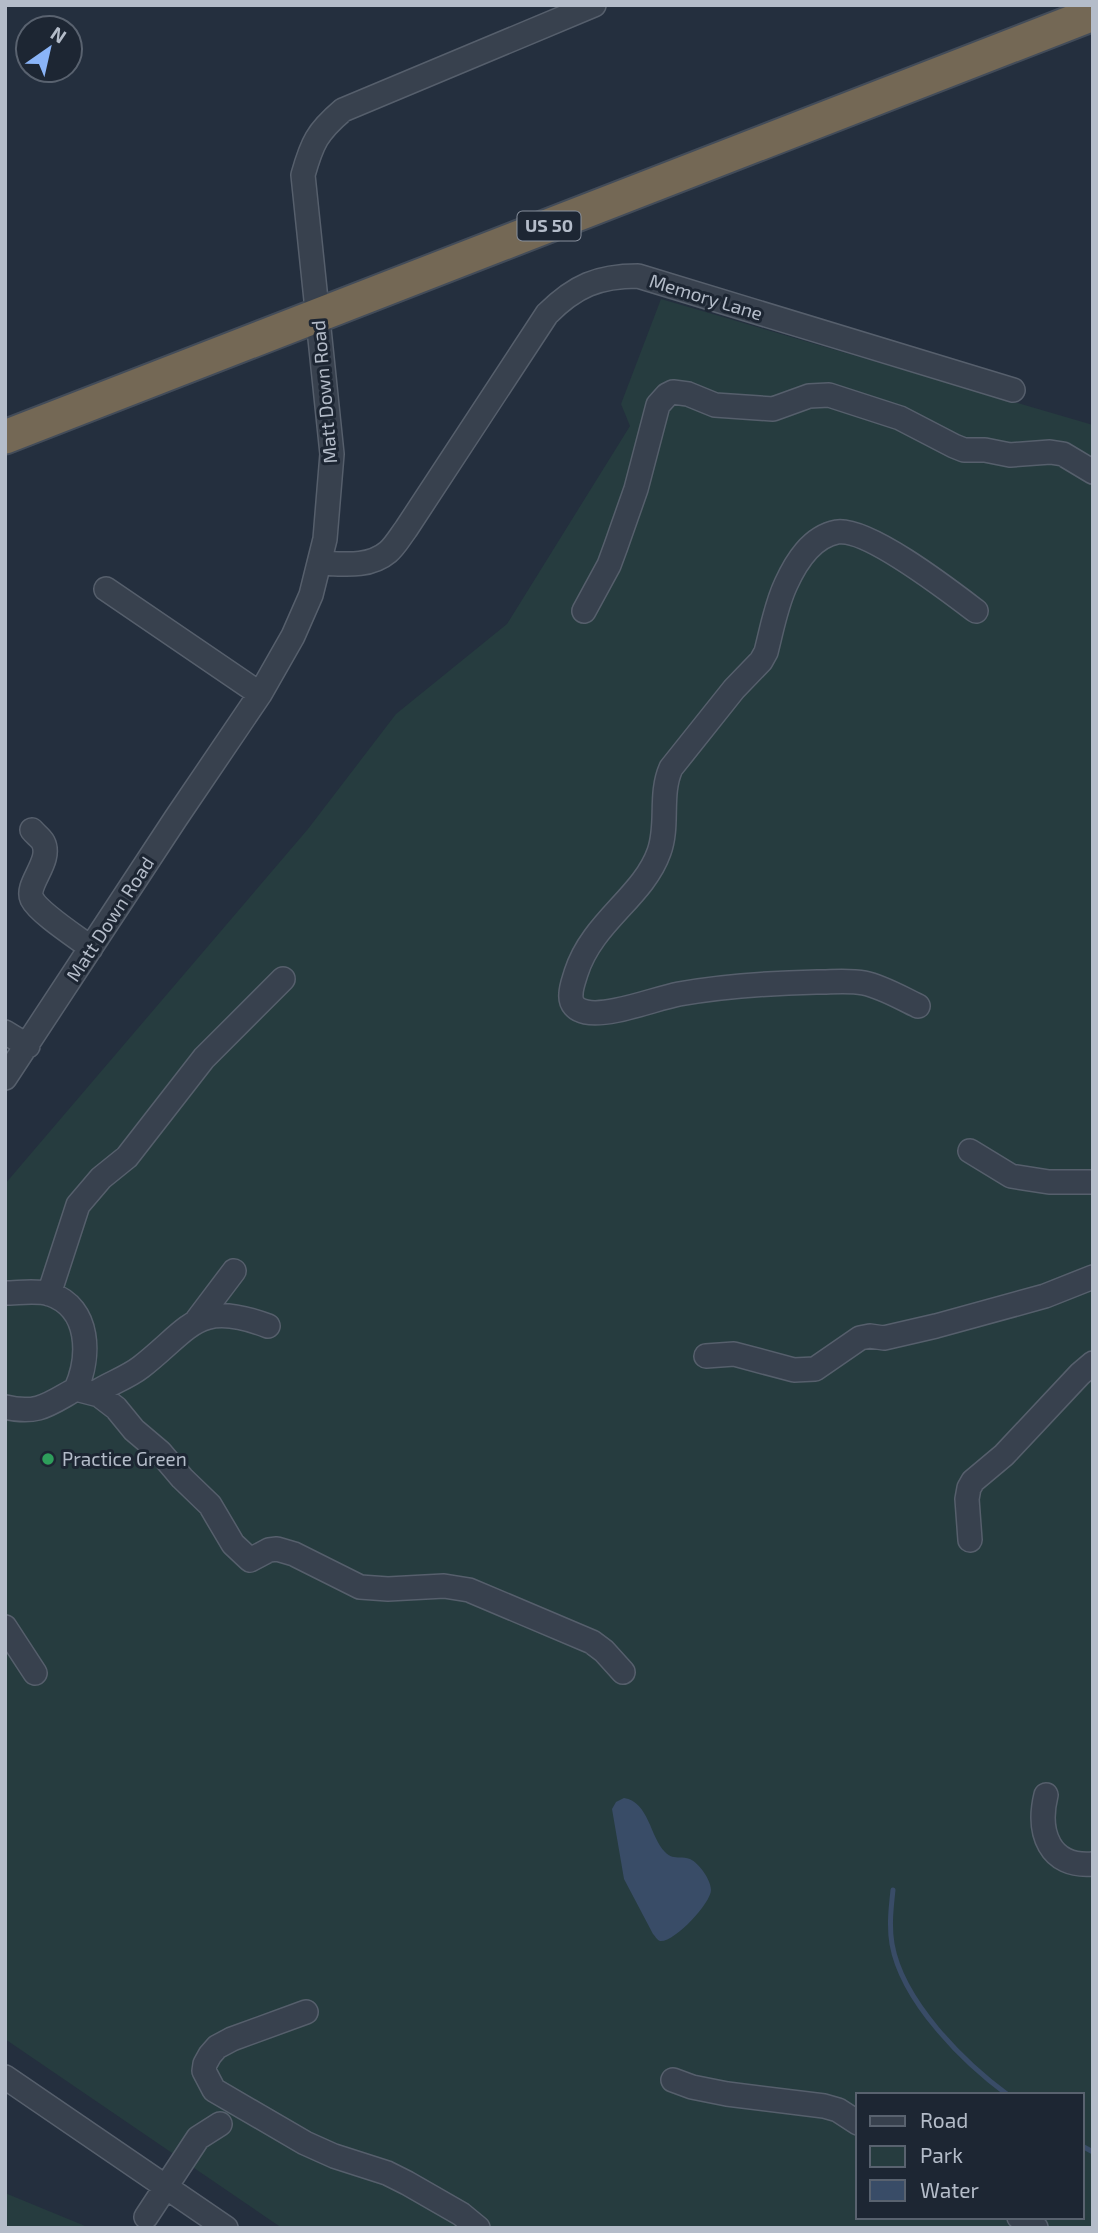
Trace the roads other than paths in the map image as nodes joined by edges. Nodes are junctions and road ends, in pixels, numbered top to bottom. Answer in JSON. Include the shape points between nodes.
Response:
{"nodes":[{"id":1,"x":593,"y":5,"type":"edge"},
{"id":2,"x":1093,"y":14,"type":"edge"},
{"id":3,"x":317,"y":317,"type":"junction"},
{"id":4,"x":1013,"y":390,"type":"dead end"},
{"id":5,"x":5,"y":437,"type":"edge"},
{"id":6,"x":1093,"y":472,"type":"edge"},
{"id":7,"x":320,"y":563,"type":"junction"},
{"id":8,"x":106,"y":589,"type":"dead end"},
{"id":9,"x":584,"y":611,"type":"dead end"},
{"id":10,"x":976,"y":611,"type":"dead end"},
{"id":11,"x":260,"y":694,"type":"junction"},
{"id":12,"x":32,"y":830,"type":"dead end"},
{"id":13,"x":91,"y":948,"type":"junction"},
{"id":14,"x":283,"y":979,"type":"dead end"},
{"id":15,"x":918,"y":1006,"type":"dead end"},
{"id":16,"x":5,"y":1032,"type":"edge"},
{"id":17,"x":28,"y":1046,"type":"junction"},
{"id":18,"x":5,"y":1078,"type":"edge"},
{"id":19,"x":970,"y":1151,"type":"dead end"},
{"id":20,"x":1093,"y":1182,"type":"edge"},
{"id":21,"x":234,"y":1270,"type":"dead end"},
{"id":22,"x":1093,"y":1277,"type":"edge"},
{"id":23,"x":5,"y":1293,"type":"edge"},
{"id":24,"x":49,"y":1294,"type":"junction"},
{"id":25,"x":197,"y":1320,"type":"junction"},
{"id":26,"x":268,"y":1325,"type":"dead end"},
{"id":27,"x":706,"y":1356,"type":"dead end"},
{"id":28,"x":1093,"y":1363,"type":"edge"},
{"id":29,"x":85,"y":1392,"type":"junction"},
{"id":30,"x":5,"y":1407,"type":"edge"},
{"id":31,"x":970,"y":1540,"type":"dead end"},
{"id":32,"x":5,"y":1627,"type":"edge"},
{"id":33,"x":35,"y":1672,"type":"dead end"},
{"id":34,"x":623,"y":1672,"type":"dead end"},
{"id":35,"x":1046,"y":1795,"type":"dead end"},
{"id":36,"x":1093,"y":1864,"type":"edge"},
{"id":37,"x":306,"y":2012,"type":"dead end"},
{"id":38,"x":5,"y":2077,"type":"edge"},
{"id":39,"x":673,"y":2080,"type":"dead end"},
{"id":40,"x":856,"y":2122,"type":"edge"},
{"id":41,"x":220,"y":2124,"type":"dead end"},
{"id":42,"x":166,"y":2186,"type":"junction"},
{"id":43,"x":146,"y":2217,"type":"dead end"},
{"id":44,"x":226,"y":2228,"type":"edge"},
{"id":45,"x":478,"y":2228,"type":"edge"}],
"edges":[{"from":1,"to":3,"type":"street","name":"Matt Down Road","via":[[343,110],[324,126],[310,148],[303,175]]},
{"from":2,"to":3,"type":"highway","number":"US 50"},
{"from":3,"to":5,"type":"highway","number":"US 50"},
{"from":3,"to":7,"type":"street","name":"Matt Down Road","via":[[332,454]]},
{"from":4,"to":7,"type":"street","name":"Memory Lane","via":[[638,276],[611,276],[578,289],[547,314],[387,552],[355,564]]},
{"from":6,"to":9,"type":"street","via":[[1063,454],[964,450],[900,418],[829,395],[809,396],[773,409],[715,405],[673,392],[658,405],[616,547]]},
{"from":7,"to":11,"type":"street","name":"Matt Down Road","via":[[293,636]]},
{"from":8,"to":11,"type":"street"},
{"from":10,"to":15,"type":"street","via":[[904,560],[862,537],[835,532],[812,545],[785,585],[761,661],[671,768],[659,851],[585,951],[570,996],[577,1009],[601,1013],[700,992],[851,981]]},
{"from":11,"to":13,"type":"street","name":"Matt Down Road"},
{"from":12,"to":13,"type":"street","via":[[45,852],[32,899]]},
{"from":13,"to":17,"type":"street","name":"Matt Down Road"},
{"from":14,"to":24,"type":"street","via":[[204,1058],[127,1157],[83,1198]]},
{"from":16,"to":17,"type":"street"},
{"from":17,"to":18,"type":"street","name":"Matt Down Road"},
{"from":19,"to":20,"type":"street","via":[[1011,1176]]},
{"from":21,"to":25,"type":"street"},
{"from":22,"to":27,"type":"street","via":[[1045,1296],[936,1326],[884,1338],[860,1338],[814,1369],[794,1370],[734,1354]]},
{"from":23,"to":24,"type":"street"},
{"from":24,"to":29,"type":"street","via":[[74,1312],[85,1337]]},
{"from":25,"to":26,"type":"street","via":[[236,1316]]},
{"from":25,"to":29,"type":"street","via":[[140,1368]]},
{"from":28,"to":31,"type":"street","via":[[973,1481],[967,1499]]},
{"from":29,"to":30,"type":"street","via":[[44,1408]]},
{"from":29,"to":34,"type":"street","via":[[116,1408],[160,1452],[210,1505],[233,1544],[250,1560],[277,1549],[360,1587],[469,1590],[592,1643]]},
{"from":32,"to":33,"type":"street"},
{"from":35,"to":36,"type":"street","via":[[1043,1822],[1050,1846],[1068,1863]]},
{"from":37,"to":45,"type":"street","via":[[217,2047],[204,2071],[214,2090],[305,2143],[407,2183]]},
{"from":38,"to":42,"type":"street"},
{"from":39,"to":40,"type":"street","via":[[727,2094],[824,2106]]},
{"from":41,"to":42,"type":"street","via":[[198,2138]]},
{"from":42,"to":43,"type":"street"},
{"from":42,"to":44,"type":"street"}]}
